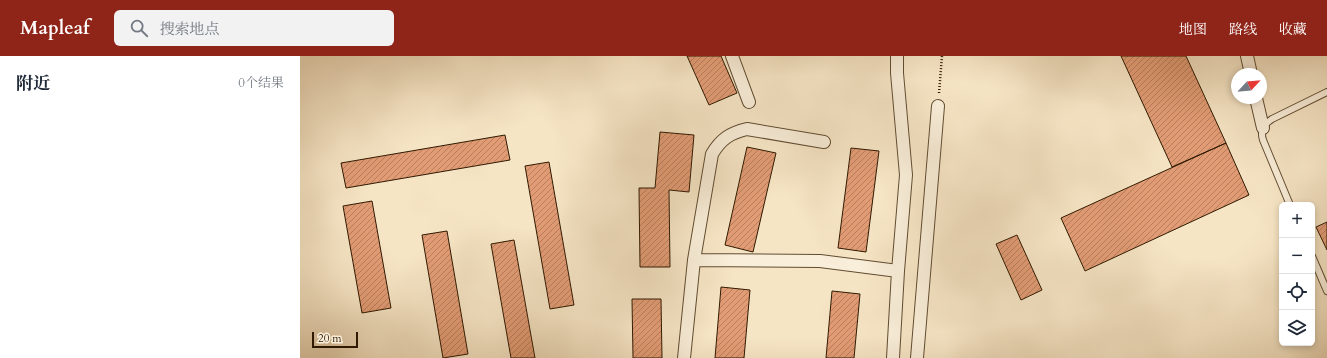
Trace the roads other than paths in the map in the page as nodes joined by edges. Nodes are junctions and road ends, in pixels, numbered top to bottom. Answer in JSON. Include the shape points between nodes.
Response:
{"nodes":[{"id":1,"x":732,"y":56,"type":"edge"},
{"id":2,"x":897,"y":56,"type":"edge"},
{"id":3,"x":1247,"y":56,"type":"edge"},
{"id":4,"x":1250,"y":68,"type":"edge"},
{"id":5,"x":1327,"y":92,"type":"edge"},
{"id":6,"x":749,"y":102,"type":"dead end"},
{"id":7,"x":1257,"y":104,"type":"edge"},
{"id":8,"x":938,"y":106,"type":"road end"},
{"id":9,"x":1263,"y":128,"type":"junction"},
{"id":10,"x":824,"y":142,"type":"dead end"},
{"id":11,"x":1289,"y":202,"type":"edge"},
{"id":12,"x":694,"y":260,"type":"junction"},
{"id":13,"x":1315,"y":263,"type":"edge"},
{"id":14,"x":898,"y":271,"type":"junction"},
{"id":15,"x":1327,"y":291,"type":"edge"},
{"id":16,"x":684,"y":358,"type":"edge"},
{"id":17,"x":894,"y":358,"type":"edge"},
{"id":18,"x":917,"y":358,"type":"edge"}],
"edges":[{"from":1,"to":6,"type":"street"},
{"from":2,"to":14,"type":"street","via":[[906,175]]},
{"from":3,"to":4,"type":"street"},
{"from":5,"to":9,"type":"lane","via":[[1266,122]]},
{"from":7,"to":9,"type":"street"},
{"from":8,"to":18,"type":"street"},
{"from":9,"to":11,"type":"lane","via":[[1263,140]]},
{"from":10,"to":12,"type":"street","via":[[747,129],[726,136],[712,154]]},
{"from":12,"to":14,"type":"street","via":[[820,261]]},
{"from":12,"to":16,"type":"street"},
{"from":13,"to":15,"type":"lane"},
{"from":14,"to":17,"type":"street"}]}
